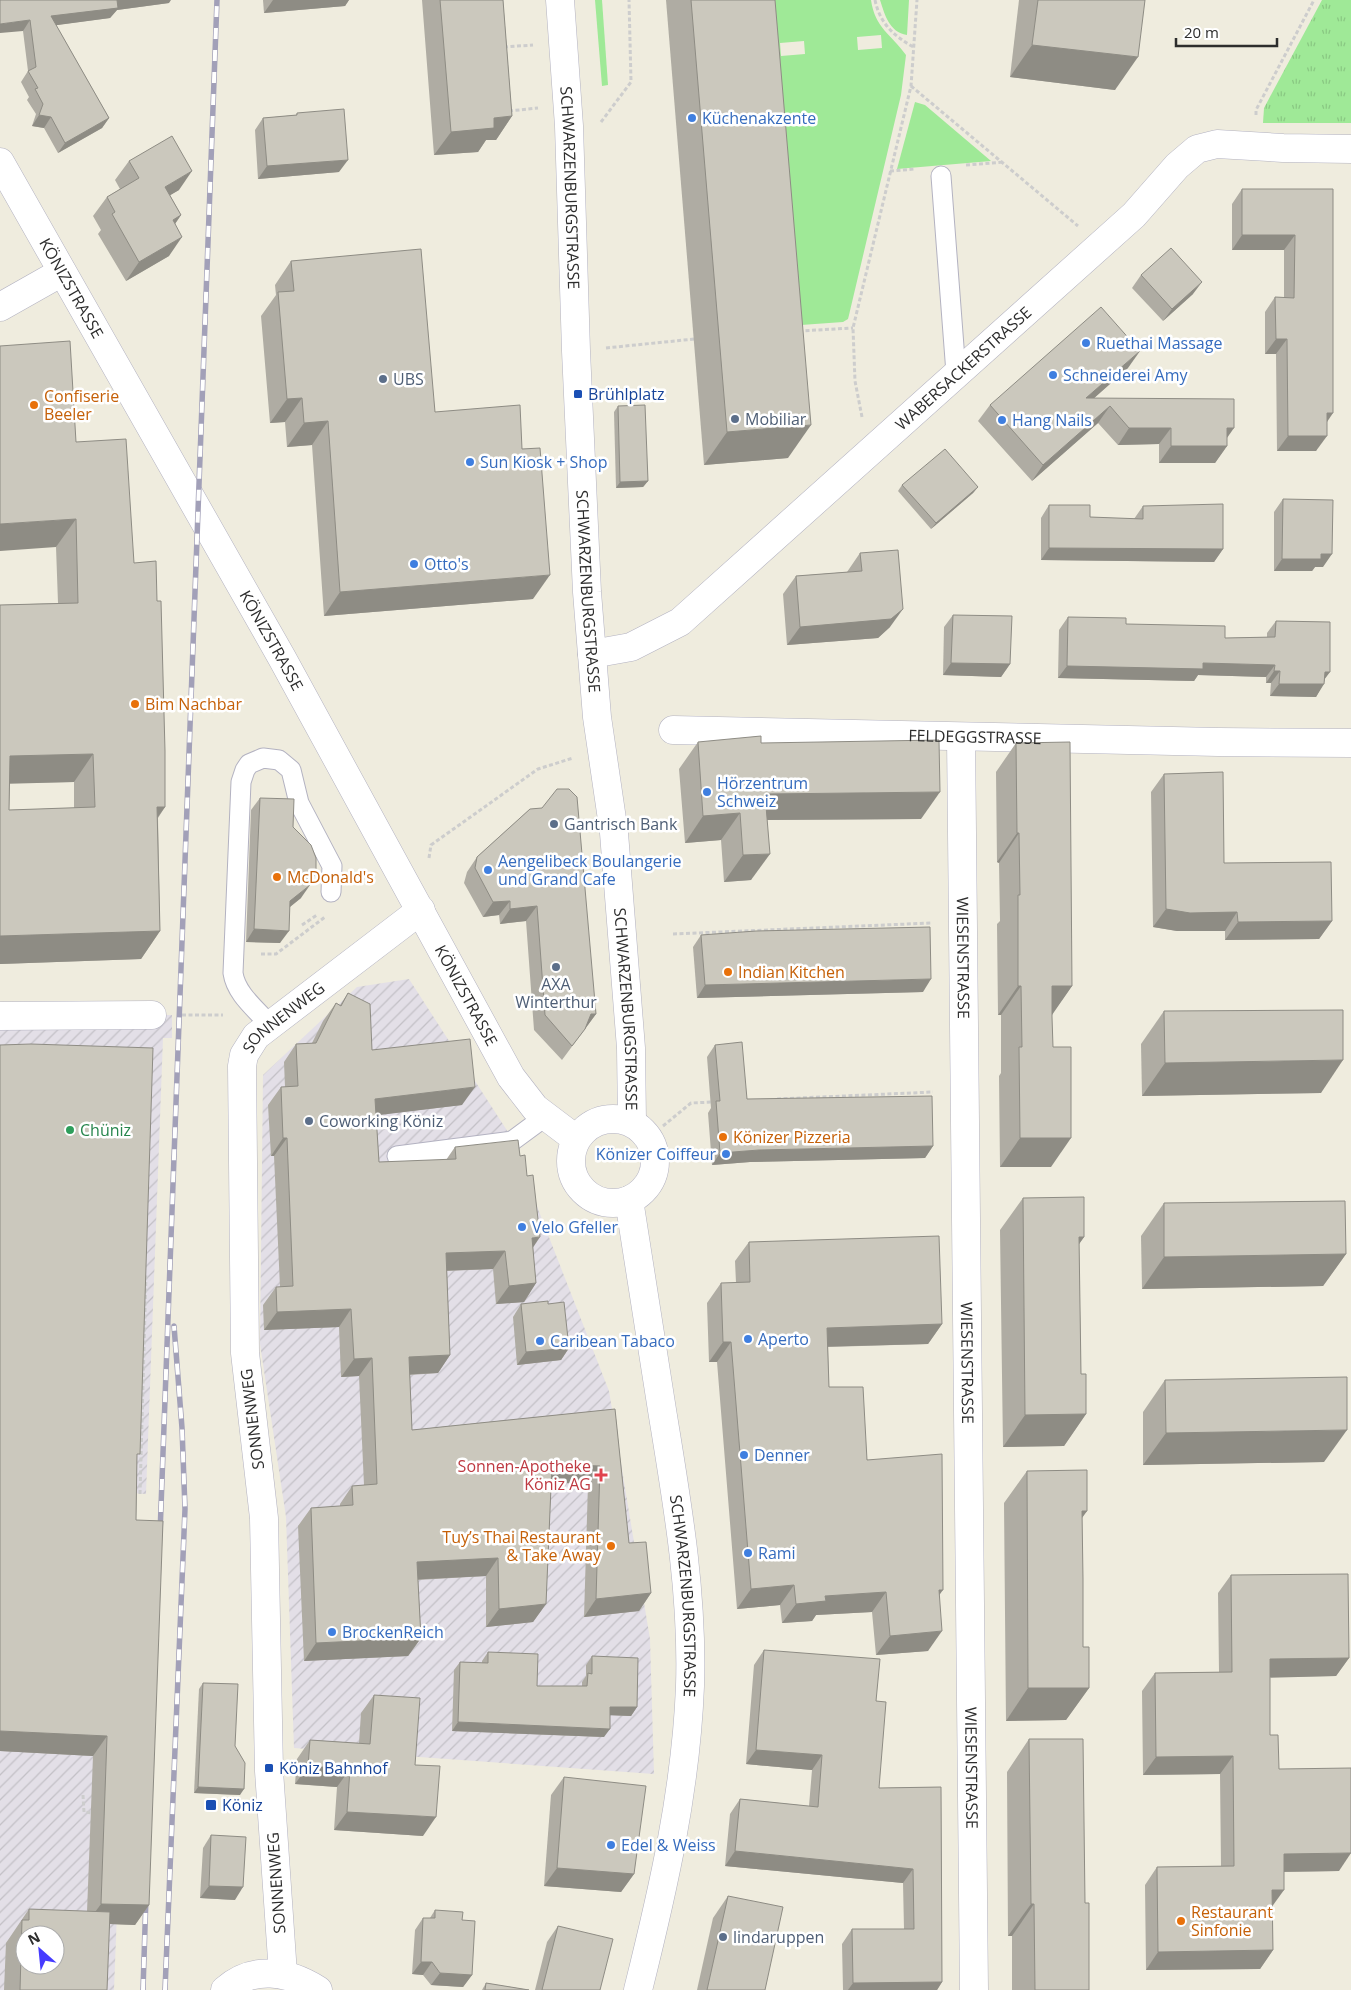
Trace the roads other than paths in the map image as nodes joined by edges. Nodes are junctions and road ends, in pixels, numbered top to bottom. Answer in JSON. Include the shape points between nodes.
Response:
{"nodes":[{"id":1,"x":560,"y":0,"type":"edge"},
{"id":2,"x":1351,"y":149,"type":"edge"},
{"id":3,"x":0,"y":162,"type":"edge"},
{"id":4,"x":941,"y":176,"type":"dead end"},
{"id":5,"x":62,"y":272,"type":"junction"},
{"id":6,"x":0,"y":307,"type":"edge"},
{"id":7,"x":956,"y":373,"type":"junction"},
{"id":8,"x":592,"y":654,"type":"junction"},
{"id":9,"x":673,"y":730,"type":"dead end"},
{"id":10,"x":961,"y":737,"type":"junction"},
{"id":11,"x":1351,"y":743,"type":"edge"},
{"id":12,"x":331,"y":892,"type":"dead end"},
{"id":13,"x":421,"y":910,"type":"junction"},
{"id":14,"x":152,"y":1015,"type":"dead end"},
{"id":15,"x":0,"y":1016,"type":"edge"},
{"id":16,"x":270,"y":1025,"type":"junction"},
{"id":17,"x":546,"y":1116,"type":"junction"},
{"id":18,"x":641,"y":1130,"type":"junction"},
{"id":19,"x":576,"y":1139,"type":"junction"},
{"id":20,"x":396,"y":1156,"type":"dead end"},
{"id":21,"x":630,"y":1200,"type":"junction"},
{"id":22,"x":283,"y":1974,"type":"junction"},
{"id":23,"x":228,"y":1989,"type":"edge"},
{"id":24,"x":318,"y":1990,"type":"edge"},
{"id":25,"x":638,"y":1990,"type":"edge"},
{"id":26,"x":974,"y":1990,"type":"edge"}],
"edges":[{"from":1,"to":8,"type":"street","name":"SCHWARZENBURGSTRASSE","via":[[568,106],[577,377]]},
{"from":2,"to":7,"type":"street","name":"WABERSACKERSTRASSE","via":[[1217,144],[1197,149],[1176,166],[1134,215],[1101,246]]},
{"from":3,"to":5,"type":"street","name":"KÖNIZSTRASSE"},
{"from":4,"to":7,"type":"lane"},
{"from":5,"to":6,"type":"street"},
{"from":5,"to":13,"type":"street","name":"KÖNIZSTRASSE"},
{"from":7,"to":8,"type":"street","name":"WABERSACKERSTRASSE","via":[[680,622],[631,646]]},
{"from":8,"to":18,"type":"street","name":"SCHWARZENBURGSTRASSE","via":[[614,833],[631,1048]]},
{"from":9,"to":10,"type":"street","name":"FELDEGGSTRASSE"},
{"from":10,"to":11,"type":"street","name":"FELDEGGSTRASSE"},
{"from":10,"to":26,"type":"street","name":"WIESENSTRASSE"},
{"from":12,"to":16,"type":"lane","via":[[332,866],[299,803],[291,770],[272,758],[256,760],[245,770],[241,782],[234,973],[239,990]]},
{"from":13,"to":16,"type":"street","name":"SONNENWEG"},
{"from":13,"to":17,"type":"street","name":"KÖNIZSTRASSE","via":[[511,1077],[528,1100]]},
{"from":14,"to":15,"type":"street"},
{"from":16,"to":22,"type":"street","name":"SONNENWEG","via":[[249,1045],[242,1066],[245,1354],[264,1518],[269,1771]]},
{"from":17,"to":19,"type":"street","name":"KÖNIZSTRASSE"},
{"from":17,"to":20,"type":"lane","via":[[512,1141]]},
{"from":18,"to":19,"type":"street","via":[[619,1118],[604,1119],[591,1124]]},
{"from":18,"to":21,"type":"street","via":[[655,1151],[656,1166],[642,1192]]},
{"from":19,"to":21,"type":"street","via":[[571,1160],[572,1173],[579,1186],[602,1202]]},
{"from":21,"to":25,"type":"street","name":"SCHWARZENBURGSTRASSE","via":[[680,1518],[690,1631],[690,1686],[676,1821],[652,1906]]},
{"from":22,"to":23,"type":"street","via":[[250,1976]]},
{"from":22,"to":24,"type":"street"}]}
